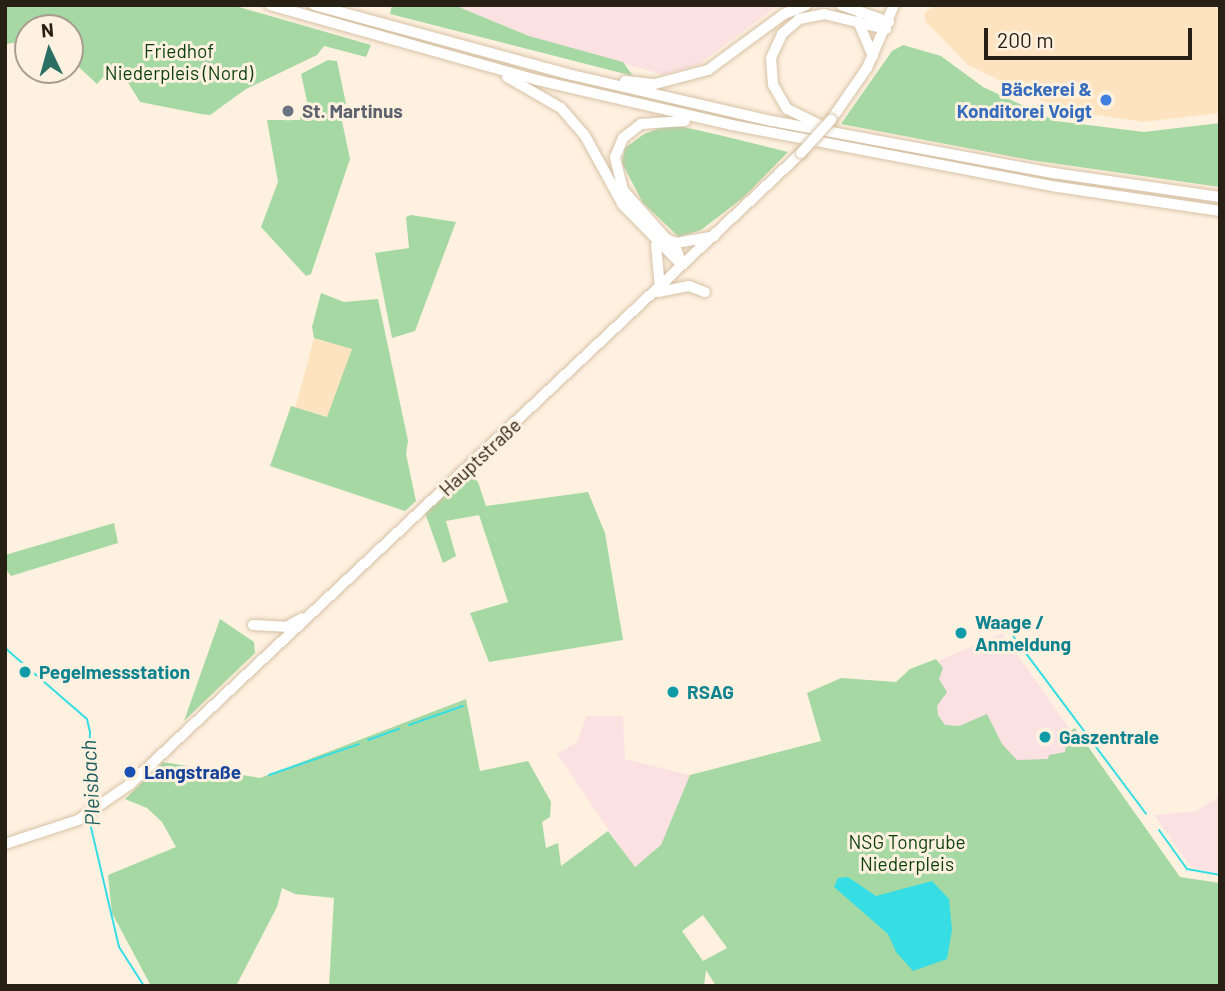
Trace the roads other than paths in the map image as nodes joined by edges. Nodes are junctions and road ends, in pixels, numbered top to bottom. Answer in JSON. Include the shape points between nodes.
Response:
{"nodes":[{"id":1,"x":270,"y":5,"type":"edge"},
{"id":2,"x":314,"y":5,"type":"edge"},
{"id":3,"x":806,"y":5,"type":"edge"},
{"id":4,"x":841,"y":5,"type":"edge"},
{"id":5,"x":881,"y":5,"type":"edge"},
{"id":6,"x":894,"y":5,"type":"edge"},
{"id":7,"x":859,"y":16,"type":"junction"},
{"id":8,"x":887,"y":25,"type":"junction"},
{"id":9,"x":873,"y":56,"type":"junction"},
{"id":10,"x":489,"y":67,"type":"junction"},
{"id":11,"x":572,"y":75,"type":"junction"},
{"id":12,"x":733,"y":125,"type":"junction"},
{"id":13,"x":853,"y":137,"type":"junction"},
{"id":14,"x":1220,"y":197,"type":"edge"},
{"id":15,"x":1220,"y":211,"type":"edge"},
{"id":16,"x":714,"y":236,"type":"junction"},
{"id":17,"x":667,"y":239,"type":"junction"},
{"id":18,"x":655,"y":243,"type":"junction"},
{"id":19,"x":682,"y":265,"type":"junction"},
{"id":20,"x":657,"y":291,"type":"junction"},
{"id":21,"x":705,"y":292,"type":"dead end"},
{"id":22,"x":315,"y":611,"type":"junction"},
{"id":23,"x":253,"y":625,"type":"dead end"},
{"id":24,"x":5,"y":844,"type":"edge"}],
"edges":[{"from":1,"to":10,"type":"highway"},
{"from":2,"to":11,"type":"highway"},
{"from":3,"to":11,"type":"highway","via":[[784,13],[727,58],[691,77],[655,84]]},
{"from":4,"to":7,"type":"highway"},
{"from":5,"to":7,"type":"highway"},
{"from":6,"to":8,"type":"main road","name":"Hauptstraße"},
{"from":7,"to":8,"type":"highway"},
{"from":7,"to":9,"type":"highway"},
{"from":7,"to":13,"type":"highway","via":[[799,19],[775,45],[770,71],[787,109]]},
{"from":8,"to":9,"type":"main road","name":"Hauptstraße"},
{"from":9,"to":16,"type":"main road","name":"Hauptstraße","bridge":true,"via":[[831,120]]},
{"from":10,"to":12,"type":"highway"},
{"from":10,"to":18,"type":"highway","via":[[561,108],[592,148],[614,194]]},
{"from":11,"to":13,"type":"highway"},
{"from":12,"to":15,"type":"highway","via":[[962,170]]},
{"from":12,"to":17,"type":"highway","via":[[654,120],[631,130],[618,148],[615,168],[623,190]]},
{"from":13,"to":14,"type":"highway"},
{"from":16,"to":17,"type":"highway","via":[[676,243]]},
{"from":16,"to":19,"type":"main road","name":"Hauptstraße"},
{"from":17,"to":19,"type":"highway"},
{"from":18,"to":19,"type":"highway"},
{"from":18,"to":20,"type":"highway"},
{"from":19,"to":20,"type":"main road","name":"Hauptstraße"},
{"from":20,"to":21,"type":"main road","via":[[689,286]]},
{"from":20,"to":22,"type":"main road","name":"Hauptstraße"},
{"from":22,"to":23,"type":"main road","via":[[286,626]]},
{"from":22,"to":24,"type":"main road","name":"Hauptstraße","via":[[103,805],[78,820]]}]}
